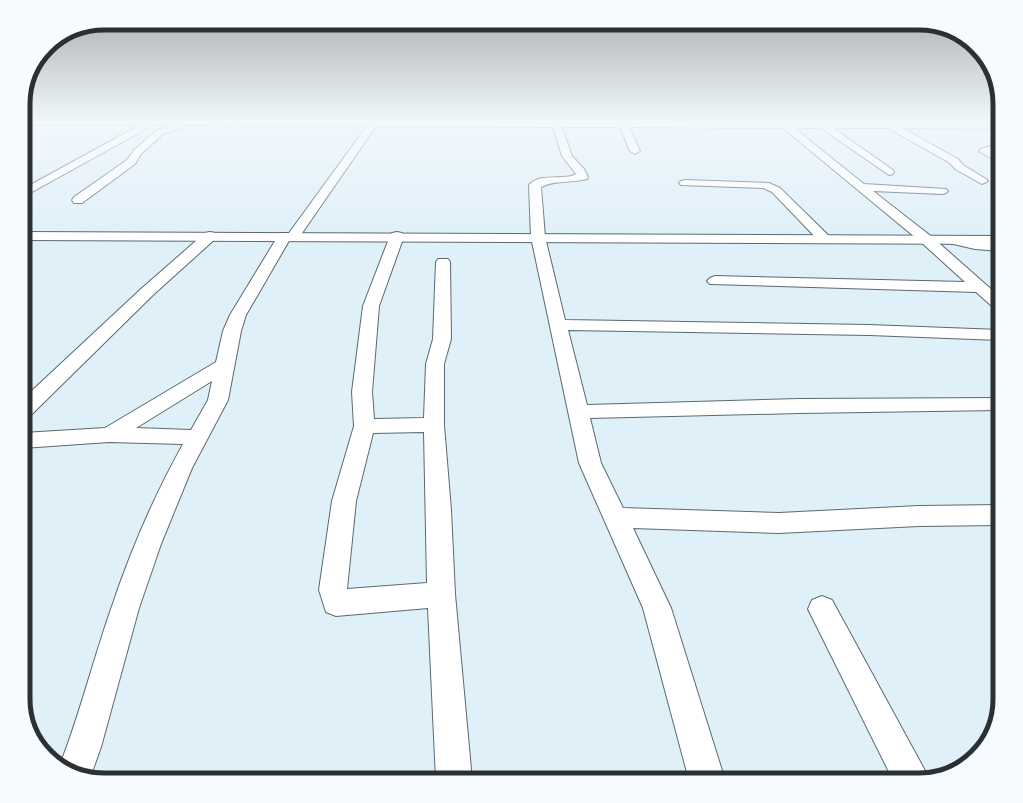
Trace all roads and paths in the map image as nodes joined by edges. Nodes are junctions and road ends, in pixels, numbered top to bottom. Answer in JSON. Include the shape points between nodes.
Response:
{"nodes":[{"id":1,"x":89,"y":157,"type":"edge"},
{"id":2,"x":134,"y":157,"type":"edge"},
{"id":3,"x":348,"y":157,"type":"edge"},
{"id":4,"x":568,"y":157,"type":"edge"},
{"id":5,"x":825,"y":157,"type":"edge"},
{"id":6,"x":869,"y":157,"type":"edge"},
{"id":7,"x":948,"y":157,"type":"edge"},
{"id":8,"x":889,"y":172,"type":"dead end"},
{"id":9,"x":982,"y":181,"type":"dead end"},
{"id":10,"x":685,"y":183,"type":"dead end"},
{"id":11,"x":862,"y":187,"type":"junction"},
{"id":12,"x":30,"y":190,"type":"edge"},
{"id":13,"x":942,"y":191,"type":"dead end"},
{"id":14,"x":78,"y":200,"type":"dead end"},
{"id":15,"x":210,"y":236,"type":"junction"},
{"id":16,"x":289,"y":236,"type":"junction"},
{"id":17,"x":397,"y":236,"type":"junction"},
{"id":18,"x":30,"y":237,"type":"edge"},
{"id":19,"x":538,"y":237,"type":"junction"},
{"id":20,"x":825,"y":239,"type":"junction"},
{"id":21,"x":927,"y":240,"type":"junction"},
{"id":22,"x":954,"y":240,"type":"junction"},
{"id":23,"x":993,"y":240,"type":"edge"},
{"id":24,"x":993,"y":246,"type":"edge"},
{"id":25,"x":443,"y":262,"type":"dead end"},
{"id":26,"x":715,"y":281,"type":"dead end"},
{"id":27,"x":979,"y":287,"type":"junction"},
{"id":28,"x":993,"y":299,"type":"edge"},
{"id":29,"x":558,"y":325,"type":"junction"},
{"id":30,"x":993,"y":335,"type":"edge"},
{"id":31,"x":226,"y":365,"type":"junction"},
{"id":32,"x":30,"y":404,"type":"edge"},
{"id":33,"x":993,"y":404,"type":"edge"},
{"id":34,"x":580,"y":412,"type":"junction"},
{"id":35,"x":434,"y":424,"type":"junction"},
{"id":36,"x":364,"y":426,"type":"junction"},
{"id":37,"x":109,"y":435,"type":"junction"},
{"id":38,"x":196,"y":437,"type":"junction"},
{"id":39,"x":30,"y":441,"type":"edge"},
{"id":40,"x":993,"y":516,"type":"edge"},
{"id":41,"x":617,"y":518,"type":"junction"},
{"id":42,"x":441,"y":594,"type":"junction"},
{"id":43,"x":822,"y":609,"type":"dead end"},
{"id":44,"x":76,"y":767,"type":"edge"},
{"id":45,"x":454,"y":773,"type":"edge"},
{"id":46,"x":704,"y":773,"type":"edge"},
{"id":47,"x":908,"y":773,"type":"edge"}],
"edges":[{"from":1,"to":12,"type":"street"},
{"from":2,"to":14,"type":"street"},
{"from":3,"to":16,"type":"street"},
{"from":4,"to":19,"type":"street","via":[[581,170],[583,177],[541,181],[535,184]]},
{"from":5,"to":11,"type":"street"},
{"from":6,"to":8,"type":"street"},
{"from":7,"to":9,"type":"street"},
{"from":10,"to":20,"type":"street","via":[[765,185],[776,190]]},
{"from":11,"to":13,"type":"street"},
{"from":11,"to":21,"type":"street"},
{"from":15,"to":16,"type":"street"},
{"from":15,"to":18,"type":"street"},
{"from":15,"to":32,"type":"street"},
{"from":16,"to":17,"type":"street"},
{"from":16,"to":31,"type":"street","via":[[238,315],[232,331]]},
{"from":17,"to":19,"type":"street"},
{"from":17,"to":36,"type":"street","via":[[371,306],[362,392]]},
{"from":19,"to":20,"type":"street"},
{"from":19,"to":29,"type":"street"},
{"from":20,"to":21,"type":"street"},
{"from":21,"to":22,"type":"street"},
{"from":21,"to":27,"type":"street"},
{"from":22,"to":23,"type":"street"},
{"from":22,"to":24,"type":"street","via":[[975,246]]},
{"from":25,"to":35,"type":"street","via":[[442,339],[435,364]]},
{"from":26,"to":27,"type":"street"},
{"from":27,"to":28,"type":"street"},
{"from":29,"to":30,"type":"street"},
{"from":29,"to":34,"type":"street"},
{"from":31,"to":37,"type":"street"},
{"from":31,"to":38,"type":"street","via":[[218,400]]},
{"from":33,"to":34,"type":"street"},
{"from":34,"to":41,"type":"street","via":[[590,463]]},
{"from":35,"to":36,"type":"street"},
{"from":35,"to":42,"type":"street"},
{"from":36,"to":42,"type":"street","via":[[344,501],[333,590],[336,603]]},
{"from":37,"to":38,"type":"street"},
{"from":37,"to":39,"type":"street"},
{"from":38,"to":44,"type":"street","via":[[148,544],[125,608]]},
{"from":40,"to":41,"type":"street","via":[[919,516],[779,523]]},
{"from":41,"to":46,"type":"street","via":[[657,608]]},
{"from":42,"to":45,"type":"street"},
{"from":43,"to":47,"type":"street"}]}
